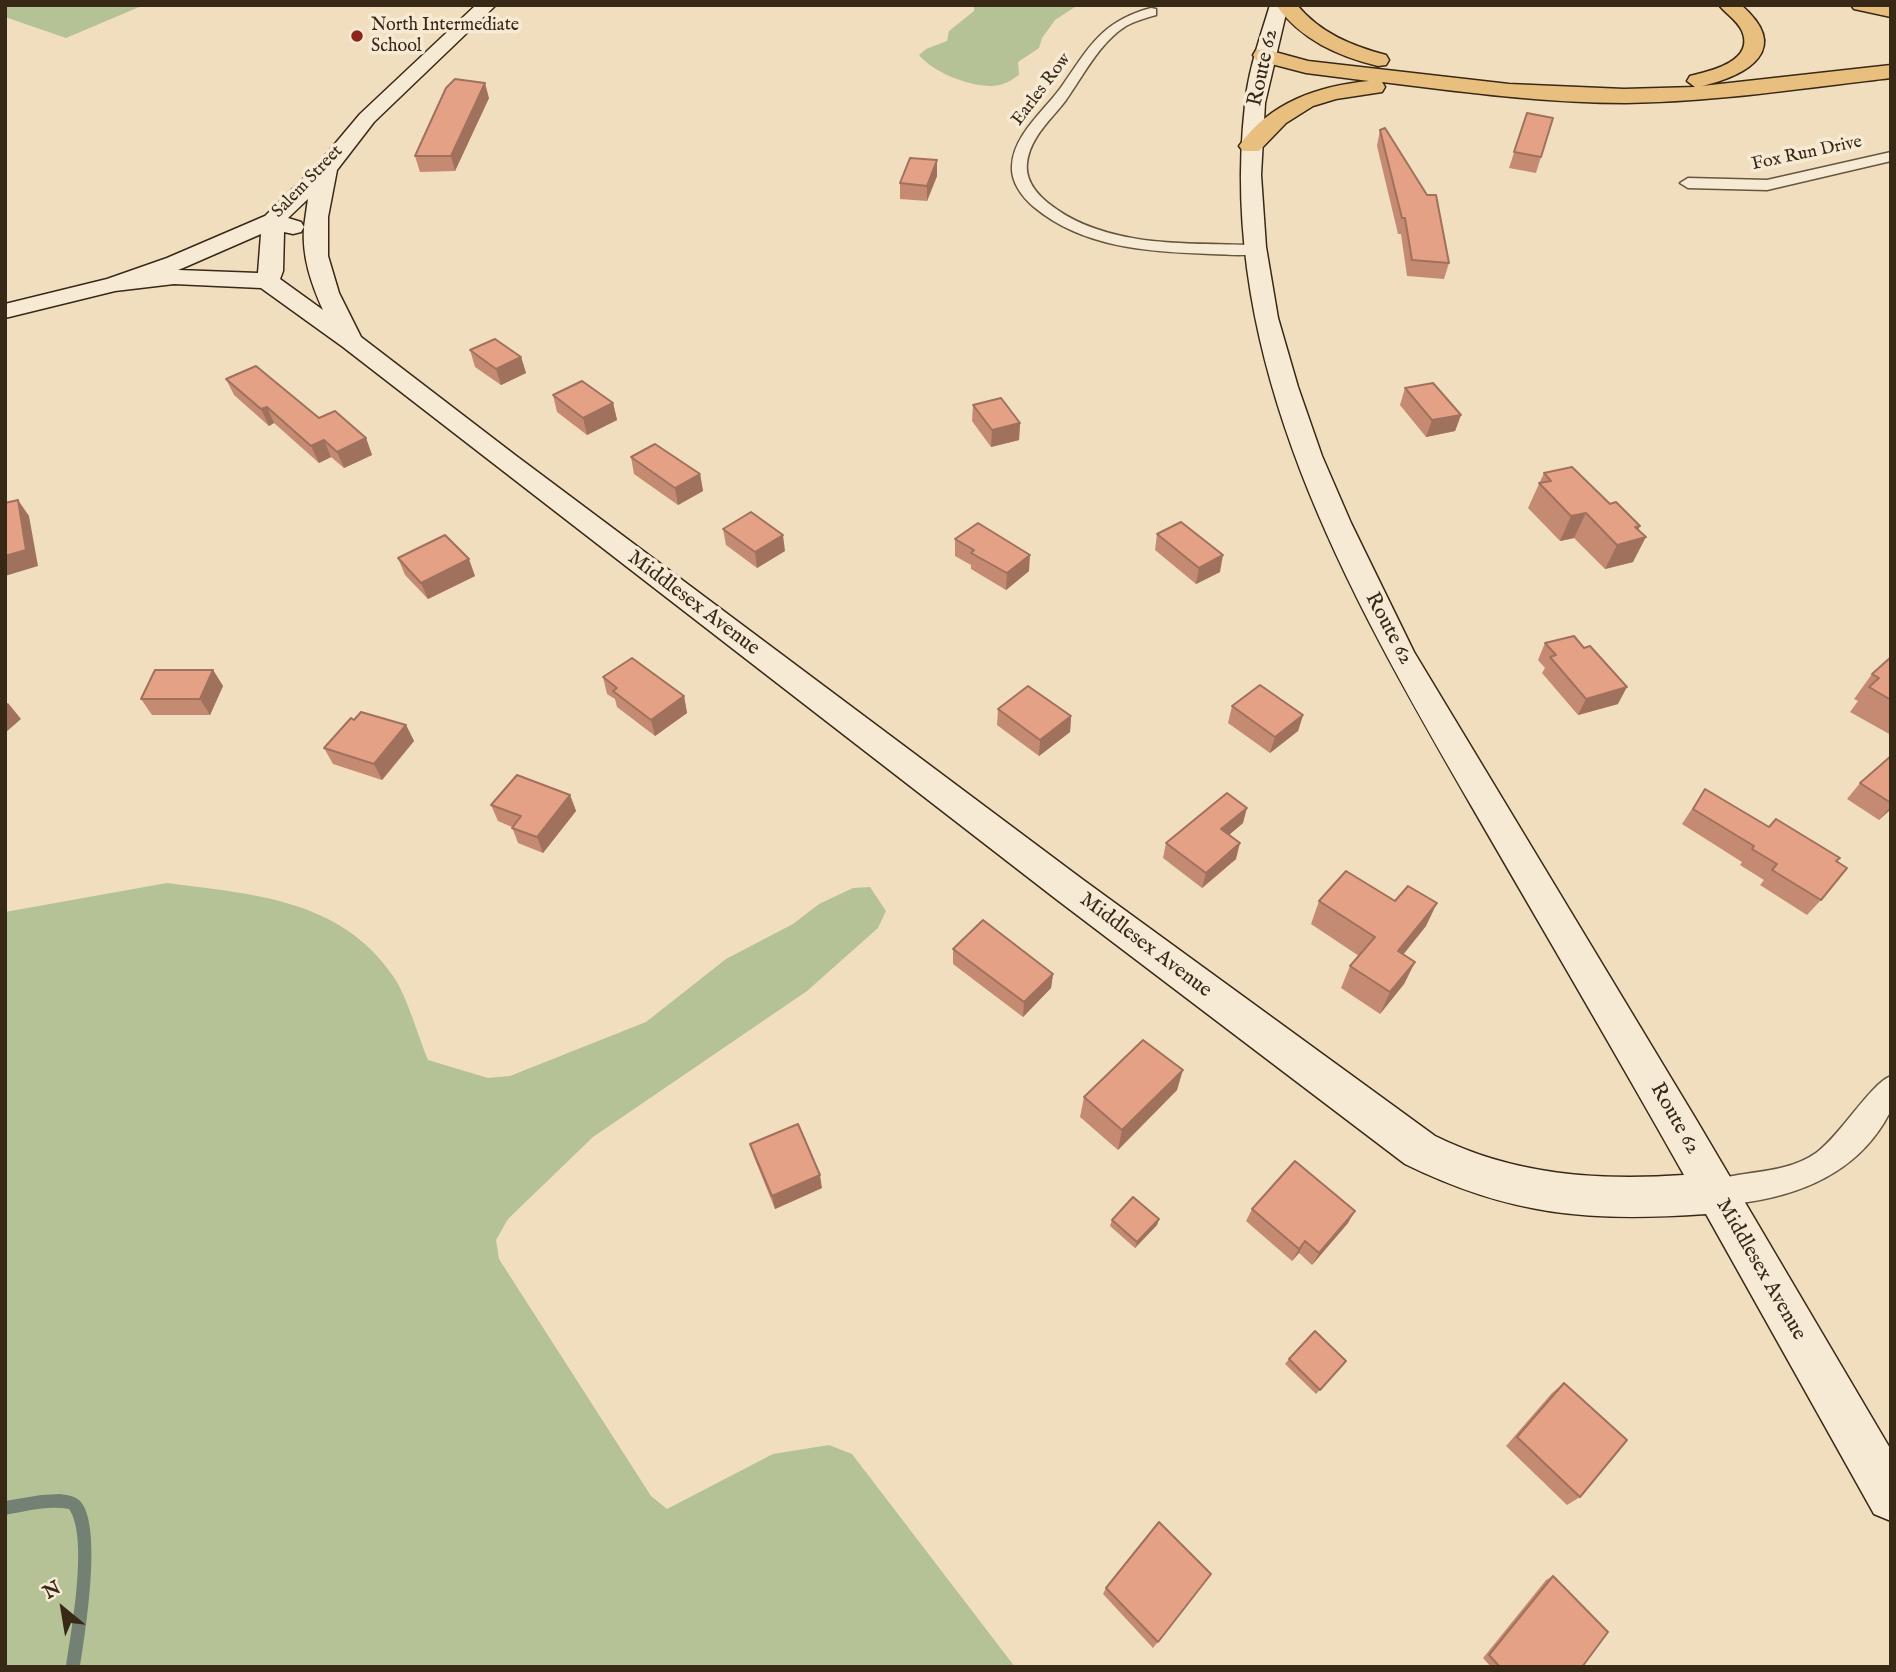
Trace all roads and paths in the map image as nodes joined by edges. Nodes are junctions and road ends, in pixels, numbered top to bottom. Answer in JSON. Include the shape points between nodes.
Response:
{"nodes":[{"id":1,"x":487,"y":5,"type":"edge"},
{"id":2,"x":1279,"y":5,"type":"edge"},
{"id":3,"x":1286,"y":5,"type":"edge"},
{"id":4,"x":1729,"y":5,"type":"edge"},
{"id":5,"x":1861,"y":5,"type":"edge"},
{"id":6,"x":1151,"y":12,"type":"dead end"},
{"id":7,"x":1891,"y":12,"type":"edge"},
{"id":8,"x":1264,"y":55,"type":"junction"},
{"id":9,"x":1390,"y":64,"type":"junction"},
{"id":10,"x":1891,"y":71,"type":"edge"},
{"id":11,"x":1509,"y":91,"type":"junction"},
{"id":12,"x":1251,"y":146,"type":"junction"},
{"id":13,"x":1891,"y":156,"type":"edge"},
{"id":14,"x":326,"y":169,"type":"junction"},
{"id":15,"x":1688,"y":183,"type":"dead end"},
{"id":16,"x":273,"y":221,"type":"junction"},
{"id":17,"x":314,"y":246,"type":"junction"},
{"id":18,"x":1253,"y":250,"type":"junction"},
{"id":19,"x":267,"y":281,"type":"junction"},
{"id":20,"x":115,"y":284,"type":"junction"},
{"id":21,"x":5,"y":311,"type":"edge"},
{"id":22,"x":352,"y":342,"type":"junction"},
{"id":23,"x":1891,"y":1089,"type":"edge"},
{"id":24,"x":1717,"y":1193,"type":"junction"},
{"id":25,"x":1891,"y":1497,"type":"edge"}],
"edges":[{"from":1,"to":14,"type":"street","name":"Salem Street","via":[[367,118]]},
{"from":2,"to":8,"type":"street","name":"Route 62"},
{"from":3,"to":9,"type":"highway","via":[[1326,41]]},
{"from":4,"to":9,"type":"highway","via":[[1754,32],[1753,53],[1737,68],[1701,81],[1582,85]]},
{"from":5,"to":7,"type":"highway"},
{"from":6,"to":18,"type":"street","name":"Earles Row","via":[[1115,28],[1050,110],[1021,154],[1022,183],[1047,210],[1110,237]]},
{"from":8,"to":9,"type":"highway","via":[[1316,54]]},
{"from":8,"to":11,"type":"highway","via":[[1306,67]]},
{"from":8,"to":12,"type":"street","name":"Route 62"},
{"from":10,"to":11,"type":"highway","via":[[1677,95]]},
{"from":11,"to":12,"type":"highway","via":[[1397,86],[1336,92],[1289,109]]},
{"from":12,"to":18,"type":"street","name":"Route 62"},
{"from":13,"to":15,"type":"street","name":"Fox Run Drive","via":[[1767,184]]},
{"from":14,"to":16,"type":"street","name":"Salem Street"},
{"from":14,"to":17,"type":"street","name":"Middlesex Avenue"},
{"from":16,"to":17,"type":"street","via":[[307,232]]},
{"from":16,"to":19,"type":"street"},
{"from":16,"to":20,"type":"street","name":"Salem Street"},
{"from":17,"to":19,"type":"street"},
{"from":17,"to":22,"type":"street","name":"Middlesex Avenue","via":[[327,298]]},
{"from":18,"to":24,"type":"street","name":"Route 62","via":[[1264,310],[1300,434],[1363,583],[1399,653]]},
{"from":19,"to":20,"type":"street","via":[[174,277]]},
{"from":19,"to":22,"type":"street","name":"Middlesex Avenue"},
{"from":20,"to":21,"type":"street","name":"Salem Street"},
{"from":22,"to":24,"type":"street","name":"Middlesex Avenue","via":[[1015,849],[1420,1150],[1488,1181],[1542,1192],[1643,1198]]},
{"from":23,"to":24,"type":"street","via":[[1846,1145],[1812,1171]]},
{"from":24,"to":25,"type":"street","name":"Middlesex Avenue"}]}
